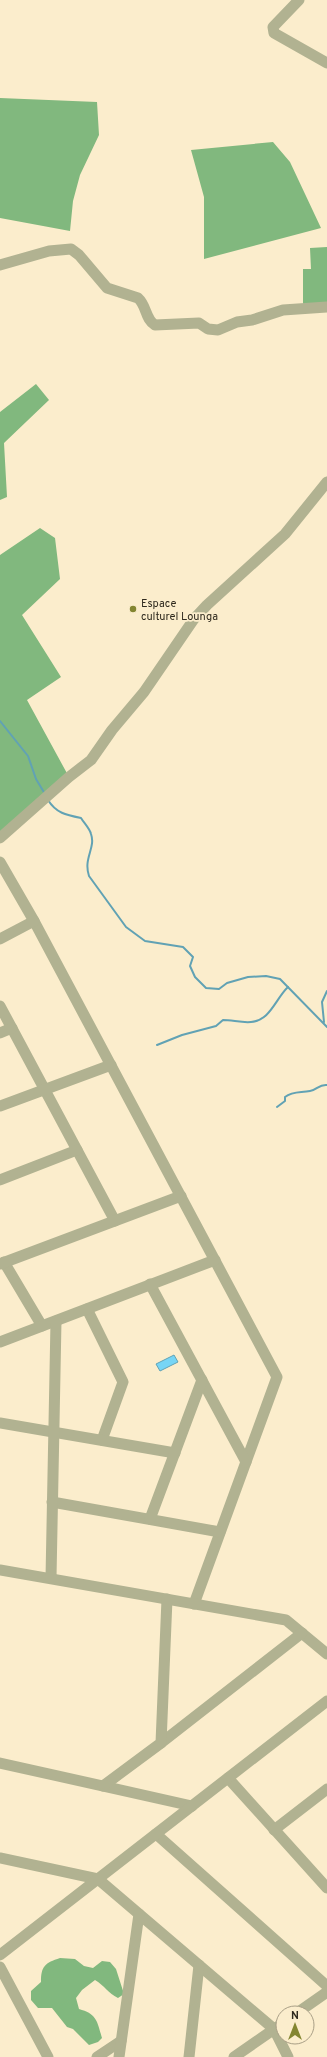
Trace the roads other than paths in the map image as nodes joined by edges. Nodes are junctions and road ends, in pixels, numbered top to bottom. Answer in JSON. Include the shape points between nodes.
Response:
{"nodes":[{"id":1,"x":300,"y":0,"type":"edge"},
{"id":2,"x":327,"y":63,"type":"edge"},
{"id":3,"x":0,"y":265,"type":"edge"},
{"id":4,"x":327,"y":307,"type":"edge"},
{"id":5,"x":327,"y":482,"type":"edge"},
{"id":6,"x":0,"y":838,"type":"edge"},
{"id":7,"x":0,"y":862,"type":"edge"},
{"id":8,"x":34,"y":921,"type":"junction"},
{"id":9,"x":0,"y":939,"type":"edge"},
{"id":10,"x":0,"y":1006,"type":"edge"},
{"id":11,"x":12,"y":1028,"type":"junction"},
{"id":12,"x":0,"y":1033,"type":"edge"},
{"id":13,"x":111,"y":1065,"type":"junction"},
{"id":14,"x":45,"y":1090,"type":"junction"},
{"id":15,"x":0,"y":1106,"type":"edge"},
{"id":16,"x":77,"y":1150,"type":"junction"},
{"id":17,"x":0,"y":1180,"type":"edge"},
{"id":18,"x":181,"y":1196,"type":"junction"},
{"id":19,"x":115,"y":1221,"type":"junction"},
{"id":20,"x":214,"y":1260,"type":"junction"},
{"id":21,"x":2,"y":1263,"type":"edge"},
{"id":22,"x":150,"y":1284,"type":"junction"},
{"id":23,"x":87,"y":1309,"type":"junction"},
{"id":24,"x":56,"y":1321,"type":"junction"},
{"id":25,"x":42,"y":1326,"type":"junction"},
{"id":26,"x":0,"y":1342,"type":"edge"},
{"id":27,"x":202,"y":1380,"type":"junction"},
{"id":28,"x":0,"y":1423,"type":"edge"},
{"id":29,"x":54,"y":1432,"type":"junction"},
{"id":30,"x":102,"y":1440,"type":"junction"},
{"id":31,"x":175,"y":1453,"type":"junction"},
{"id":32,"x":246,"y":1462,"type":"junction"},
{"id":33,"x":52,"y":1502,"type":"junction"},
{"id":34,"x":150,"y":1519,"type":"junction"},
{"id":35,"x":220,"y":1532,"type":"junction"},
{"id":36,"x":0,"y":1570,"type":"edge"},
{"id":37,"x":51,"y":1578,"type":"junction"},
{"id":38,"x":168,"y":1599,"type":"junction"},
{"id":39,"x":194,"y":1604,"type":"junction"},
{"id":40,"x":302,"y":1633,"type":"junction"},
{"id":41,"x":327,"y":1654,"type":"edge"},
{"id":42,"x":327,"y":1701,"type":"edge"},
{"id":43,"x":161,"y":1743,"type":"junction"},
{"id":44,"x":0,"y":1763,"type":"edge"},
{"id":45,"x":228,"y":1778,"type":"junction"},
{"id":46,"x":103,"y":1786,"type":"junction"},
{"id":47,"x":327,"y":1789,"type":"edge"},
{"id":48,"x":192,"y":1806,"type":"junction"},
{"id":49,"x":274,"y":1830,"type":"junction"},
{"id":50,"x":156,"y":1834,"type":"junction"},
{"id":51,"x":0,"y":1858,"type":"edge"},
{"id":52,"x":98,"y":1878,"type":"junction"},
{"id":53,"x":327,"y":1888,"type":"edge"},
{"id":54,"x":140,"y":1914,"type":"junction"},
{"id":55,"x":0,"y":1955,"type":"edge"},
{"id":56,"x":199,"y":1965,"type":"junction"},
{"id":57,"x":0,"y":1967,"type":"edge"},
{"id":58,"x":327,"y":1986,"type":"edge"},
{"id":59,"x":327,"y":1992,"type":"edge"},
{"id":60,"x":308,"y":2005,"type":"edge"},
{"id":61,"x":275,"y":2024,"type":"edge"},
{"id":62,"x":275,"y":2028,"type":"edge"},
{"id":63,"x":121,"y":2041,"type":"junction"},
{"id":64,"x":284,"y":2045,"type":"edge"},
{"id":65,"x":48,"y":2057,"type":"edge"},
{"id":66,"x":97,"y":2057,"type":"edge"},
{"id":67,"x":119,"y":2057,"type":"edge"},
{"id":68,"x":188,"y":2057,"type":"edge"},
{"id":69,"x":234,"y":2057,"type":"edge"},
{"id":70,"x":288,"y":2057,"type":"edge"}],
"edges":[{"from":1,"to":2,"type":"street","via":[[273,27],[274,33]]},
{"from":3,"to":4,"type":"street","via":[[49,251],[71,248],[107,288],[142,301],[150,322],[155,326],[199,323],[208,329],[218,330],[283,310]]},
{"from":5,"to":6,"type":"street","via":[[285,534],[194,619],[144,692],[91,760]]},
{"from":7,"to":8,"type":"street"},
{"from":8,"to":9,"type":"street"},
{"from":8,"to":13,"type":"street"},
{"from":10,"to":11,"type":"street"},
{"from":11,"to":12,"type":"street"},
{"from":11,"to":14,"type":"street"},
{"from":13,"to":14,"type":"street"},
{"from":13,"to":18,"type":"street"},
{"from":14,"to":15,"type":"street"},
{"from":14,"to":16,"type":"street"},
{"from":16,"to":17,"type":"street"},
{"from":16,"to":19,"type":"street"},
{"from":18,"to":19,"type":"street"},
{"from":18,"to":20,"type":"street"},
{"from":19,"to":21,"type":"street"},
{"from":20,"to":22,"type":"street"},
{"from":20,"to":32,"type":"street","via":[[277,1377]]},
{"from":21,"to":25,"type":"street"},
{"from":22,"to":23,"type":"street"},
{"from":22,"to":27,"type":"street"},
{"from":23,"to":24,"type":"street"},
{"from":23,"to":30,"type":"street","via":[[123,1382]]},
{"from":24,"to":25,"type":"street"},
{"from":24,"to":29,"type":"street"},
{"from":25,"to":26,"type":"street"},
{"from":27,"to":31,"type":"street"},
{"from":27,"to":32,"type":"street"},
{"from":28,"to":29,"type":"street"},
{"from":29,"to":30,"type":"street"},
{"from":29,"to":33,"type":"street"},
{"from":30,"to":31,"type":"street"},
{"from":31,"to":34,"type":"street"},
{"from":32,"to":35,"type":"street"},
{"from":33,"to":34,"type":"street"},
{"from":33,"to":37,"type":"street"},
{"from":34,"to":35,"type":"street"},
{"from":35,"to":39,"type":"street"},
{"from":36,"to":37,"type":"street"},
{"from":37,"to":38,"type":"street"},
{"from":38,"to":39,"type":"street"},
{"from":38,"to":43,"type":"street"},
{"from":39,"to":40,"type":"street","via":[[286,1620]]},
{"from":40,"to":41,"type":"street"},
{"from":40,"to":43,"type":"street"},
{"from":42,"to":45,"type":"street"},
{"from":43,"to":46,"type":"street"},
{"from":44,"to":46,"type":"street"},
{"from":45,"to":48,"type":"street"},
{"from":45,"to":49,"type":"street"},
{"from":46,"to":48,"type":"street"},
{"from":47,"to":49,"type":"street"},
{"from":48,"to":50,"type":"street"},
{"from":49,"to":53,"type":"street"},
{"from":50,"to":52,"type":"street"},
{"from":50,"to":58,"type":"street"},
{"from":51,"to":52,"type":"street"},
{"from":52,"to":54,"type":"street"},
{"from":52,"to":55,"type":"street"},
{"from":54,"to":56,"type":"street"},
{"from":54,"to":63,"type":"street"},
{"from":56,"to":61,"type":"street"},
{"from":56,"to":68,"type":"street"},
{"from":57,"to":65,"type":"street"},
{"from":59,"to":60,"type":"street"},
{"from":62,"to":69,"type":"street"},
{"from":63,"to":66,"type":"street"},
{"from":63,"to":67,"type":"street"},
{"from":64,"to":70,"type":"street"}]}
